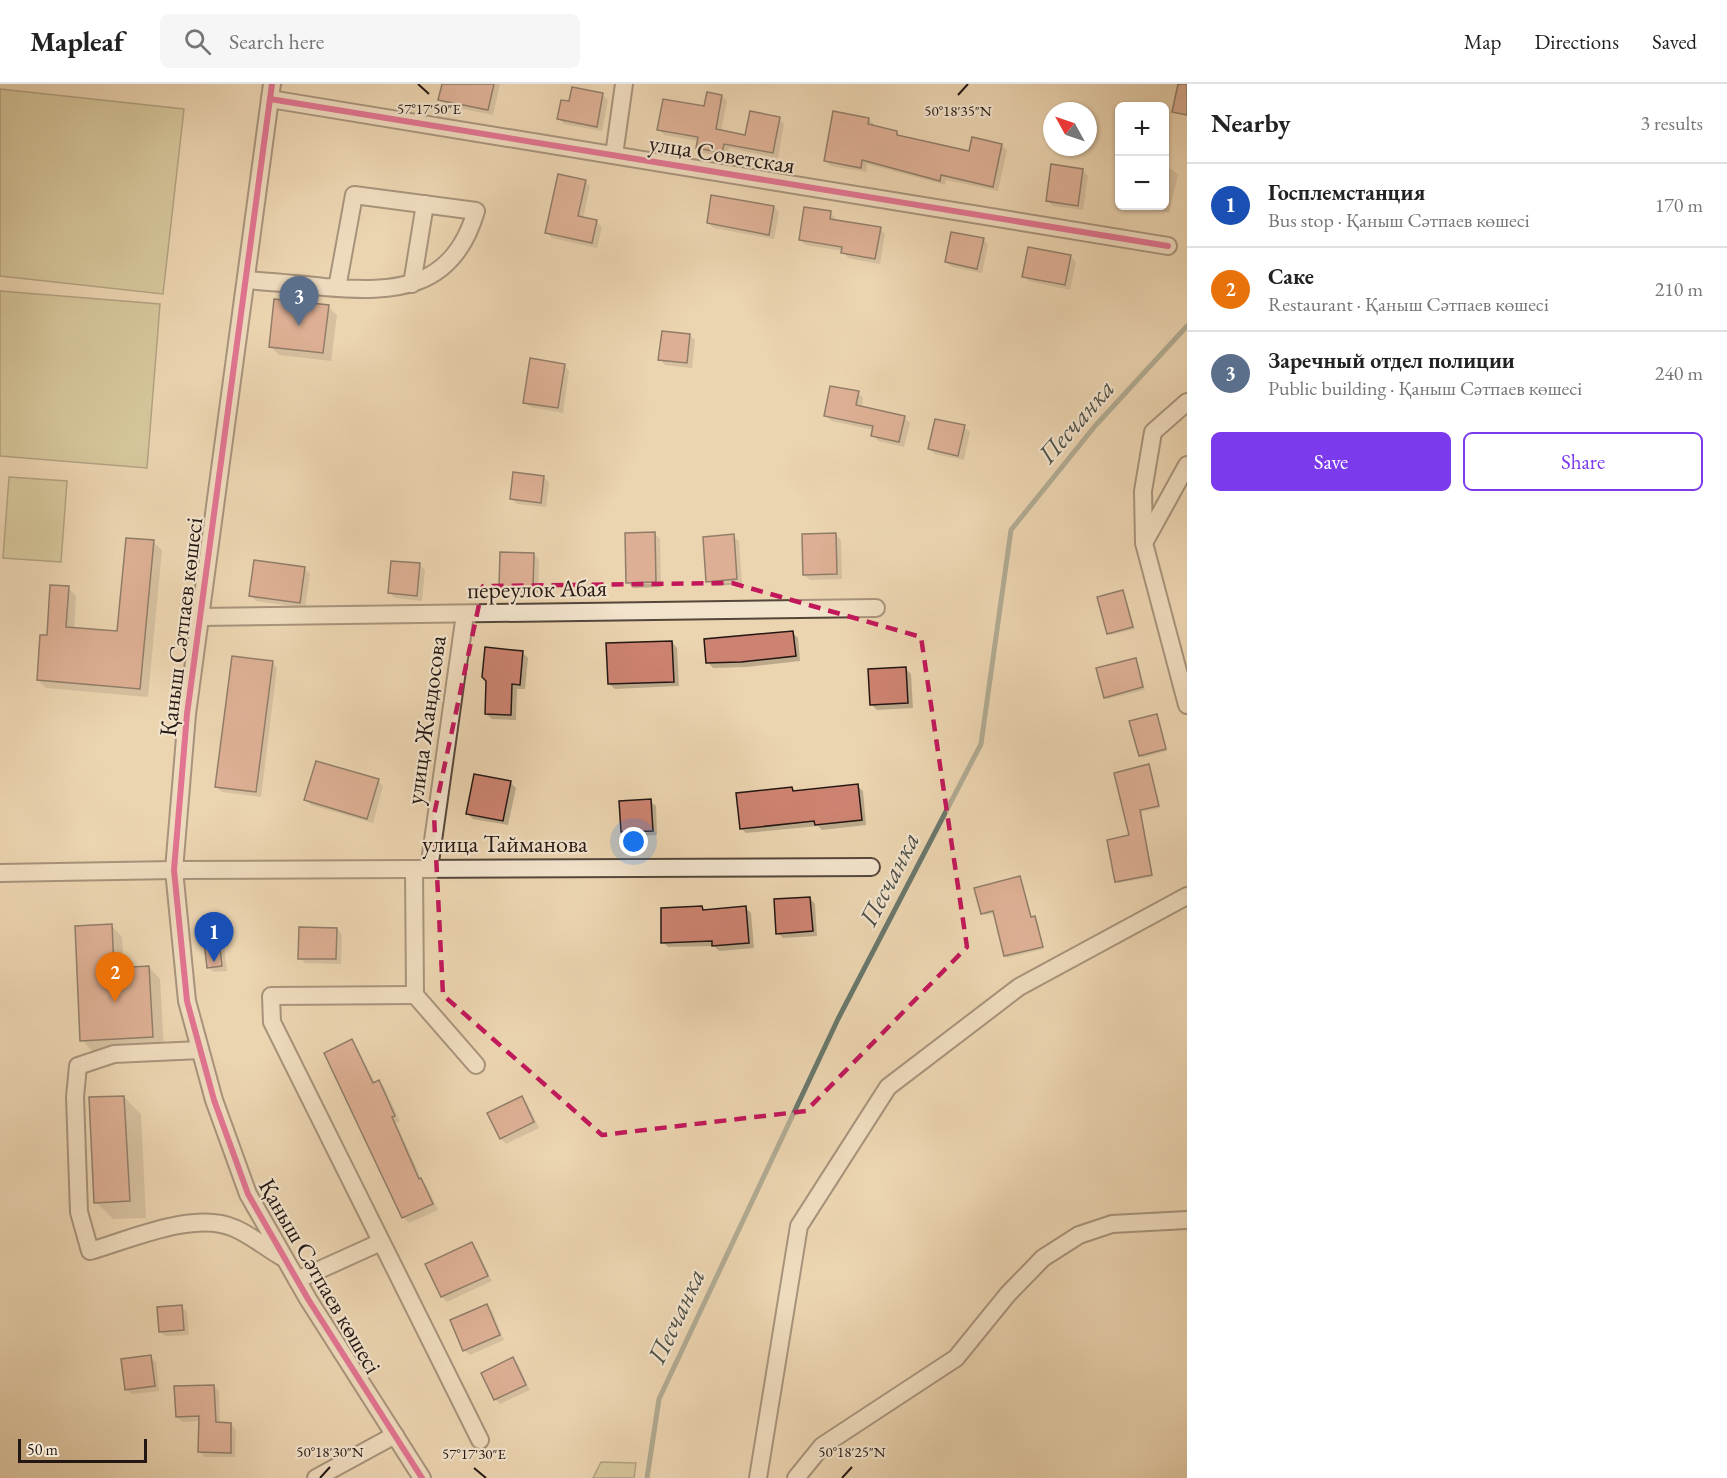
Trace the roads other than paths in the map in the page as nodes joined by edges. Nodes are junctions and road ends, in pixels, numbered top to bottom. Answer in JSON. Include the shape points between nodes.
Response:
{"nodes":[{"id":1,"x":624,"y":84,"type":"edge"},
{"id":2,"x":271,"y":91,"type":"edge"},
{"id":3,"x":614,"y":155,"type":"junction"},
{"id":4,"x":425,"y":204,"type":"junction"},
{"id":5,"x":1168,"y":246,"type":"dead end"},
{"id":6,"x":246,"y":280,"type":"junction"},
{"id":7,"x":412,"y":284,"type":"junction"},
{"id":8,"x":337,"y":288,"type":"junction"},
{"id":9,"x":1187,"y":402,"type":"edge"},
{"id":10,"x":1187,"y":465,"type":"edge"},
{"id":11,"x":1144,"y":543,"type":"junction"},
{"id":12,"x":876,"y":608,"type":"dead end"},
{"id":13,"x":465,"y":614,"type":"junction"},
{"id":14,"x":200,"y":617,"type":"junction"},
{"id":15,"x":1187,"y":705,"type":"edge"},
{"id":16,"x":871,"y":867,"type":"dead end"},
{"id":17,"x":422,"y":869,"type":"junction"},
{"id":18,"x":174,"y":870,"type":"junction"},
{"id":19,"x":0,"y":873,"type":"edge"},
{"id":20,"x":1187,"y":896,"type":"edge"},
{"id":21,"x":415,"y":995,"type":"junction"},
{"id":22,"x":200,"y":1050,"type":"junction"},
{"id":23,"x":476,"y":1065,"type":"dead end"},
{"id":24,"x":1187,"y":1220,"type":"edge"},
{"id":25,"x":381,"y":1242,"type":"junction"},
{"id":26,"x":285,"y":1259,"type":"junction"},
{"id":27,"x":297,"y":1280,"type":"junction"},
{"id":28,"x":395,"y":1436,"type":"junction"},
{"id":29,"x":480,"y":1440,"type":"dead end"},
{"id":30,"x":316,"y":1478,"type":"edge"},
{"id":31,"x":422,"y":1478,"type":"edge"},
{"id":32,"x":758,"y":1478,"type":"edge"},
{"id":33,"x":796,"y":1478,"type":"edge"}],
"edges":[{"from":1,"to":3,"type":"street"},
{"from":2,"to":3,"type":"street","name":"улца Советская"},
{"from":2,"to":6,"type":"street","name":"Қаныш Сәтпаев көшесі"},
{"from":3,"to":5,"type":"street","name":"улца Советская"},
{"from":4,"to":7,"type":"street"},
{"from":4,"to":7,"type":"street","via":[[476,211],[457,253],[429,277]]},
{"from":4,"to":8,"type":"street","via":[[354,195]]},
{"from":6,"to":8,"type":"street"},
{"from":6,"to":14,"type":"street","name":"Қаныш Сәтпаев көшесі"},
{"from":7,"to":8,"type":"street"},
{"from":9,"to":11,"type":"street","via":[[1153,432],[1143,491]]},
{"from":10,"to":11,"type":"street"},
{"from":11,"to":15,"type":"street"},
{"from":12,"to":13,"type":"street","name":"переулок Абая"},
{"from":13,"to":14,"type":"street","name":"переулок Абая"},
{"from":13,"to":17,"type":"street","name":"улица Жандосова"},
{"from":14,"to":18,"type":"street","name":"Қаныш Сәтпаев көшесі","via":[[187,714]]},
{"from":16,"to":17,"type":"street","name":"улица Тайманова"},
{"from":17,"to":18,"type":"street","name":"улица Тайманова"},
{"from":17,"to":21,"type":"street","name":"улица Жандосова"},
{"from":18,"to":19,"type":"street","name":"улица Тайманова"},
{"from":18,"to":22,"type":"street","name":"Қаныш Сәтпаев көшесі","via":[[187,1001]]},
{"from":20,"to":32,"type":"street","via":[[1019,987],[888,1087],[799,1226]]},
{"from":21,"to":23,"type":"street"},
{"from":21,"to":25,"type":"street","via":[[272,996],[272,1022]]},
{"from":22,"to":26,"type":"street","name":"Қаныш Сәтпаев көшесі","via":[[248,1194]]},
{"from":22,"to":26,"type":"street","via":[[114,1054],[78,1066],[75,1098],[79,1212],[90,1251],[170,1227],[207,1221],[234,1227]]},
{"from":24,"to":33,"type":"street","via":[[1112,1224],[1079,1235],[1043,1258],[956,1358],[822,1446]]},
{"from":25,"to":27,"type":"street"},
{"from":25,"to":29,"type":"street"},
{"from":26,"to":27,"type":"street","name":"Қаныш Сәтпаев көшесі"},
{"from":27,"to":28,"type":"street","name":"Қаныш Сәтпаев көшесі"},
{"from":28,"to":30,"type":"street"},
{"from":28,"to":31,"type":"street","name":"Қаныш Сәтпаев көшесі"}]}
